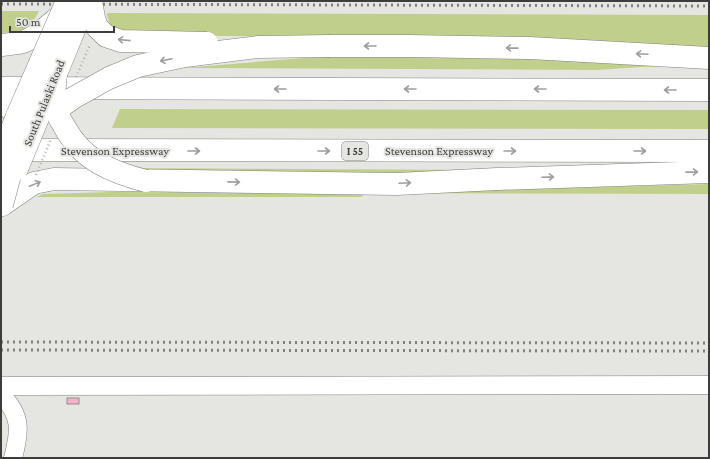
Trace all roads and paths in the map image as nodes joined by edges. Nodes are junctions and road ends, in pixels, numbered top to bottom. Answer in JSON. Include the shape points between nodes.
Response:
{"nodes":[{"id":1,"x":86,"y":1,"type":"edge"},
{"id":2,"x":91,"y":1,"type":"edge"},
{"id":3,"x":64,"y":8,"type":"edge"},
{"id":4,"x":92,"y":39,"type":"dead end"},
{"id":5,"x":1,"y":45,"type":"edge"},
{"id":6,"x":330,"y":46,"type":"junction"},
{"id":7,"x":709,"y":58,"type":"edge"},
{"id":8,"x":65,"y":76,"type":"junction"},
{"id":9,"x":1,"y":88,"type":"edge"},
{"id":10,"x":709,"y":90,"type":"edge"},
{"id":11,"x":1,"y":98,"type":"edge"},
{"id":12,"x":56,"y":110,"type":"junction"},
{"id":13,"x":54,"y":133,"type":"dead end"},
{"id":14,"x":12,"y":137,"type":"edge"},
{"id":15,"x":709,"y":150,"type":"edge"},
{"id":16,"x":1,"y":165,"type":"edge"},
{"id":17,"x":709,"y":172,"type":"edge"},
{"id":18,"x":36,"y":175,"type":"dead end"},
{"id":19,"x":146,"y":181,"type":"junction"},
{"id":20,"x":709,"y":384,"type":"edge"},
{"id":21,"x":1,"y":386,"type":"edge"},
{"id":22,"x":1,"y":395,"type":"edge"},
{"id":23,"x":13,"y":458,"type":"edge"}],
"edges":[{"from":1,"to":8,"type":"main road","name":"South Pulaski Road","bridge":true},
{"from":6,"to":2,"type":"main road","one_way":true,"bridge":true,"via":[[121,41],[106,36],[98,27]]},
{"from":3,"to":5,"type":"main road","via":[[38,34],[22,42]]},
{"from":3,"to":8,"type":"main road","bridge":true},
{"from":3,"to":14,"type":"main road","name":"South Pulaski Road","bridge":true},
{"from":4,"to":8,"type":"path","bridge":true},
{"from":7,"to":6,"type":"main road","one_way":true,"via":[[530,48]]},
{"from":6,"to":12,"type":"main road","one_way":true,"bridge":true,"via":[[258,47],[185,56],[138,66],[109,78]]},
{"from":8,"to":12,"type":"main road","bridge":true,"via":[[54,94]]},
{"from":8,"to":14,"type":"main road","bridge":true},
{"from":10,"to":9,"type":"main road","one_way":true},
{"from":11,"to":14,"type":"main road"},
{"from":12,"to":14,"type":"main road","bridge":true},
{"from":12,"to":19,"type":"main road","bridge":true,"via":[[67,132],[92,159],[109,170]]},
{"from":13,"to":18,"type":"path","bridge":true},
{"from":14,"to":15,"type":"main road","name":"Stevenson Expressway","number":"I 55","one_way":true},
{"from":14,"to":16,"type":"main road","via":[[8,153]]},
{"from":14,"to":19,"type":"main road","one_way":true,"bridge":true,"via":[[2,205],[34,183],[54,179]]},
{"from":19,"to":17,"type":"main road","one_way":true,"via":[[397,184]]},
{"from":20,"to":21,"type":"lane"},
{"from":22,"to":23,"type":"lane","via":[[16,413],[18,431]]}]}
